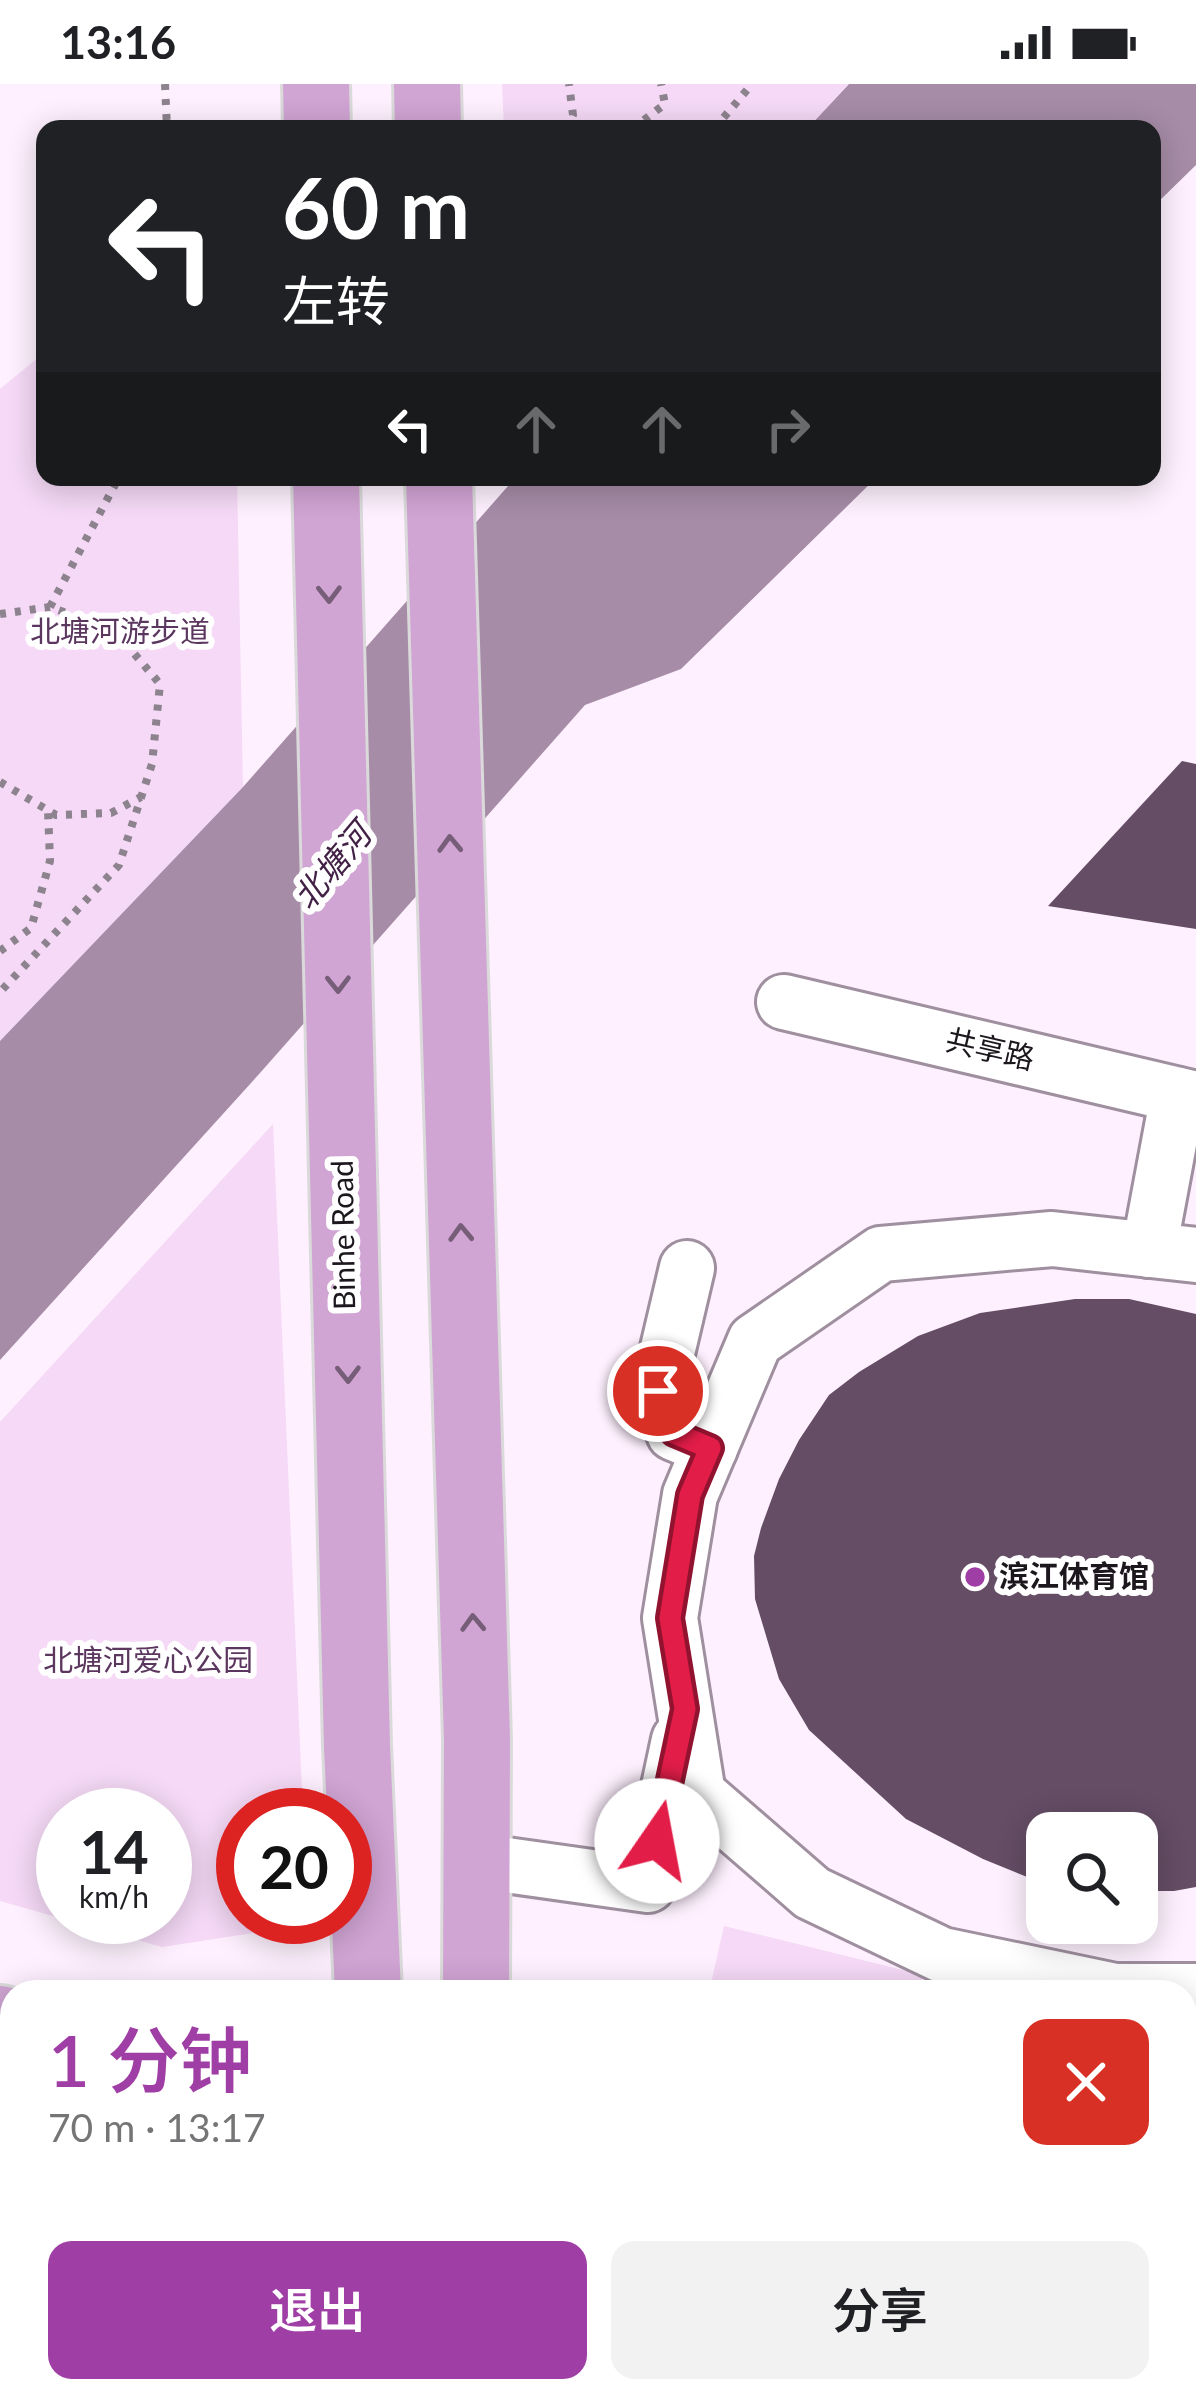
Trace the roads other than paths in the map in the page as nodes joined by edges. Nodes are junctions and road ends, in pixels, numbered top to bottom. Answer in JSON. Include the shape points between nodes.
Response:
{"nodes":[{"id":1,"x":316,"y":84,"type":"edge"},
{"id":2,"x":427,"y":84,"type":"edge"},
{"id":3,"x":317,"y":120,"type":"edge"},
{"id":4,"x":428,"y":120,"type":"edge"},
{"id":5,"x":326,"y":486,"type":"edge"},
{"id":6,"x":439,"y":486,"type":"edge"},
{"id":7,"x":784,"y":1002,"type":"dead end"},
{"id":8,"x":1187,"y":1097,"type":"edge"},
{"id":9,"x":1173,"y":1252,"type":"edge"},
{"id":10,"x":687,"y":1268,"type":"dead end"},
{"id":11,"x":710,"y":1448,"type":"junction"},
{"id":12,"x":685,"y":1709,"type":"junction"},
{"id":13,"x":477,"y":1861,"type":"junction"},
{"id":14,"x":367,"y":1980,"type":"edge"},
{"id":15,"x":476,"y":1980,"type":"edge"},
{"id":16,"x":1025,"y":1980,"type":"edge"}],
"edges":[{"from":1,"to":3,"type":"main road"},
{"from":2,"to":4,"type":"main road"},
{"from":5,"to":14,"type":"main road","name":"Binhe Road","one_way":true},
{"from":13,"to":6,"type":"main road","one_way":true},
{"from":7,"to":8,"type":"street","name":"共享路"},
{"from":8,"to":9,"type":"street"},
{"from":9,"to":11,"type":"street","via":[[1052,1239],[881,1254],[755,1341]]},
{"from":10,"to":11,"type":"street","via":[[658,1391],[674,1433]]},
{"from":11,"to":12,"type":"street","via":[[690,1495],[670,1618]]},
{"from":12,"to":13,"type":"street","via":[[648,1885]]},
{"from":12,"to":16,"type":"street","via":[[698,1794],[812,1893],[943,1955]]},
{"from":13,"to":15,"type":"main road"}]}
